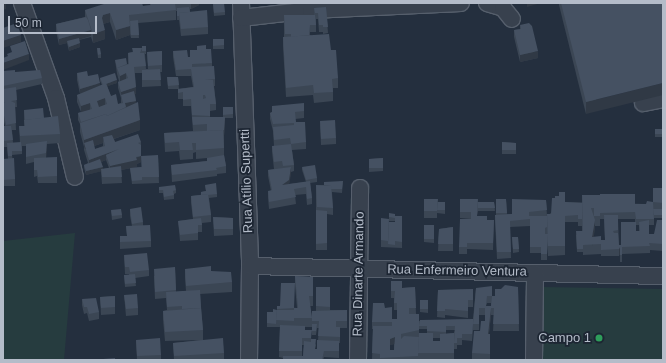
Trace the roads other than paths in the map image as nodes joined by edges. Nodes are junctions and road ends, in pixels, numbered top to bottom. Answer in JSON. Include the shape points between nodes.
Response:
{"nodes":[{"id":1,"x":22,"y":3,"type":"edge"},
{"id":2,"x":287,"y":3,"type":"edge"},
{"id":3,"x":461,"y":3,"type":"edge"},
{"id":4,"x":487,"y":3,"type":"edge"},
{"id":5,"x":241,"y":10,"type":"edge"},
{"id":6,"x":512,"y":19,"type":"dead end"},
{"id":7,"x":663,"y":99,"type":"edge"},
{"id":8,"x":642,"y":103,"type":"dead end"},
{"id":9,"x":75,"y":177,"type":"dead end"},
{"id":10,"x":360,"y":188,"type":"dead end"},
{"id":11,"x":250,"y":266,"type":"junction"},
{"id":12,"x":358,"y":269,"type":"junction"},
{"id":13,"x":535,"y":273,"type":"junction"},
{"id":14,"x":663,"y":276,"type":"edge"},
{"id":15,"x":249,"y":360,"type":"edge"},
{"id":16,"x":358,"y":360,"type":"edge"},
{"id":17,"x":534,"y":360,"type":"edge"}],
"edges":[{"from":1,"to":9,"type":"street","via":[[56,98]]},
{"from":2,"to":5,"type":"street"},
{"from":3,"to":5,"type":"street","via":[[311,10]]},
{"from":4,"to":6,"type":"street","via":[[503,8]]},
{"from":5,"to":11,"type":"street","name":"Rua Atílio Supertti"},
{"from":7,"to":8,"type":"street"},
{"from":10,"to":12,"type":"street","name":"Rua Dinarte Armando"},
{"from":11,"to":12,"type":"street","name":"Rua Enfermeiro Ventura"},
{"from":11,"to":15,"type":"street","name":"Rua Atílio Supertti"},
{"from":12,"to":13,"type":"street","name":"Rua Enfermeiro Ventura"},
{"from":12,"to":16,"type":"street","name":"Rua Dinarte Armando"},
{"from":13,"to":14,"type":"street","name":"Rua Enfermeiro Ventura"},
{"from":13,"to":17,"type":"street"}]}
